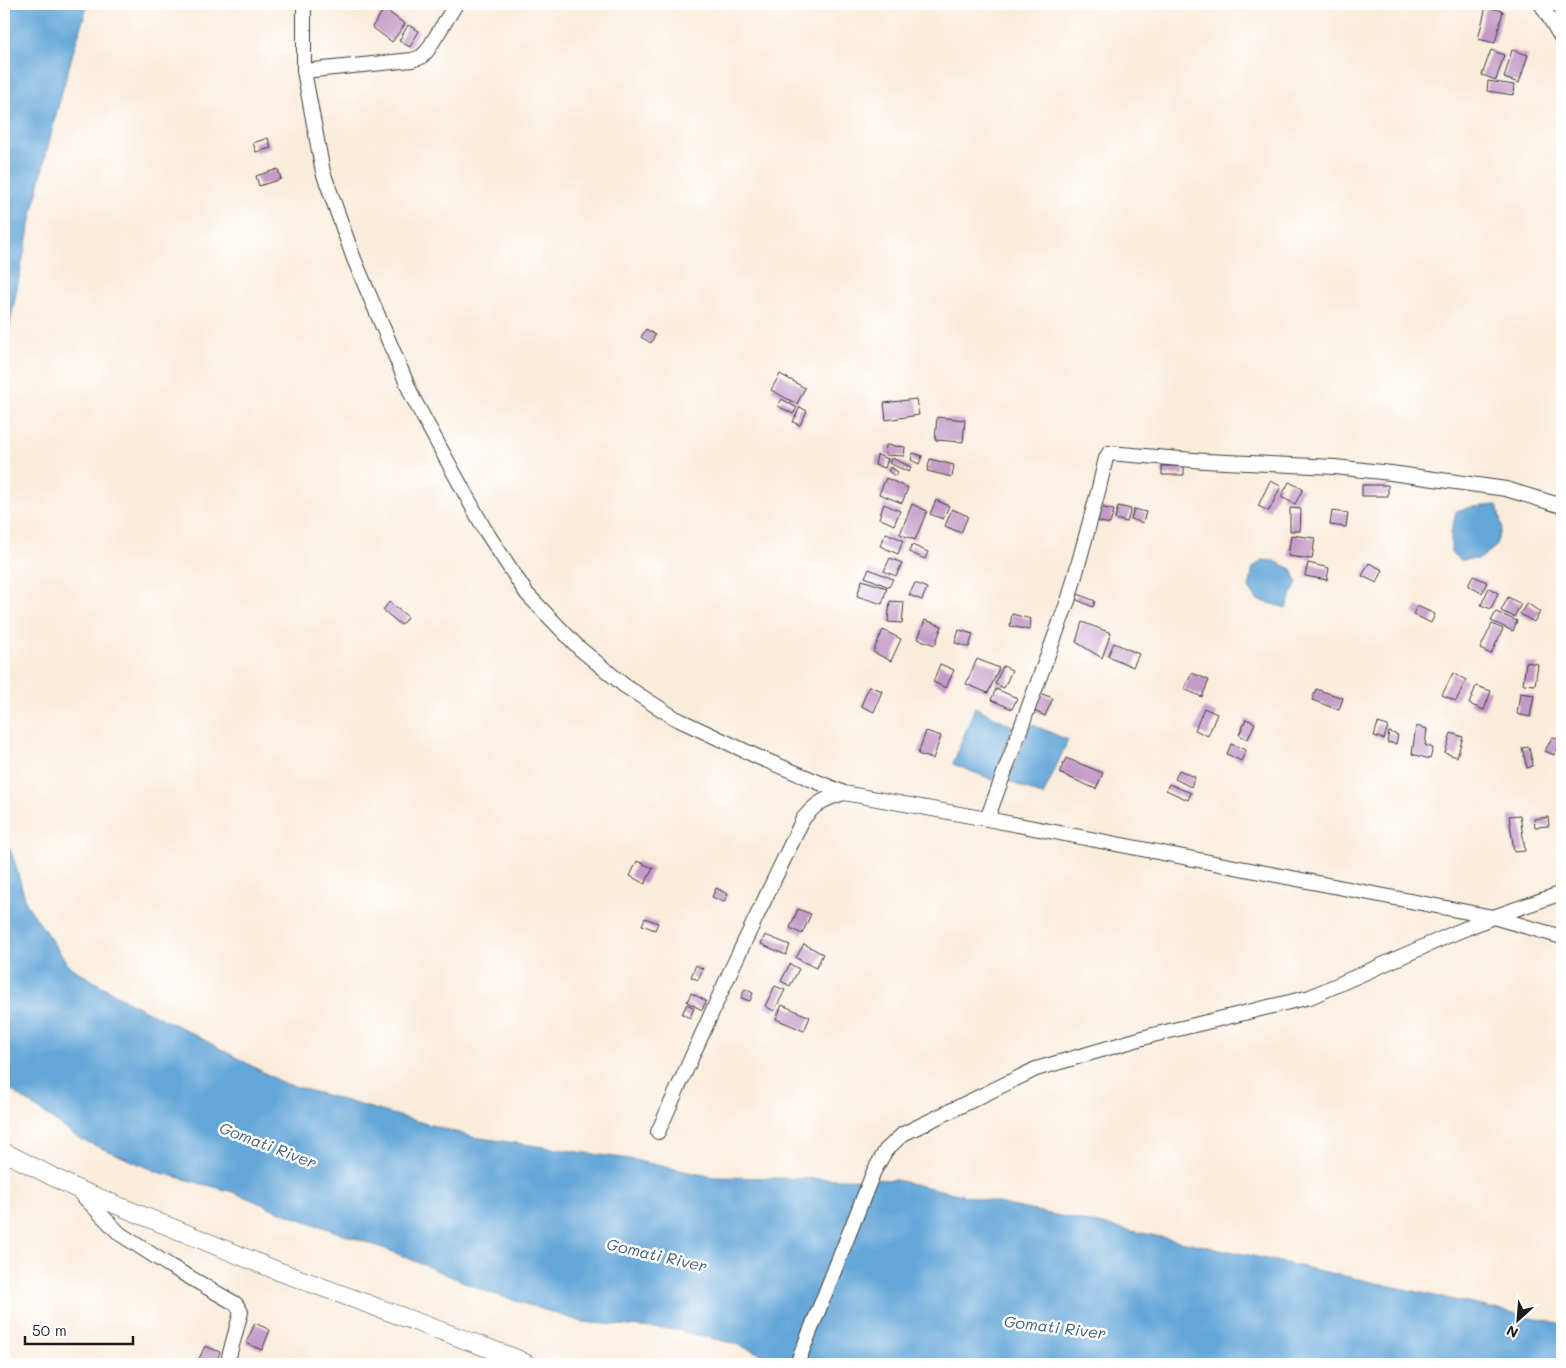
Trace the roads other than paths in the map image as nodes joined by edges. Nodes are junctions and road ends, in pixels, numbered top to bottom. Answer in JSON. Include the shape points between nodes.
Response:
{"nodes":[{"id":1,"x":304,"y":4,"type":"edge"},
{"id":2,"x":456,"y":4,"type":"edge"},
{"id":3,"x":1541,"y":4,"type":"edge"},
{"id":4,"x":1562,"y":39,"type":"edge"},
{"id":5,"x":304,"y":71,"type":"junction"},
{"id":6,"x":1562,"y":506,"type":"edge"},
{"id":7,"x":844,"y":793,"type":"junction"},
{"id":8,"x":987,"y":819,"type":"junction"},
{"id":9,"x":1562,"y":893,"type":"edge"},
{"id":10,"x":1494,"y":917,"type":"junction"},
{"id":11,"x":1562,"y":936,"type":"edge"},
{"id":12,"x":658,"y":1132,"type":"dead end"},
{"id":13,"x":4,"y":1152,"type":"edge"},
{"id":14,"x":75,"y":1188,"type":"junction"},
{"id":15,"x":227,"y":1364,"type":"edge"},
{"id":16,"x":527,"y":1364,"type":"edge"},
{"id":17,"x":797,"y":1364,"type":"edge"}],
"edges":[{"from":1,"to":5,"type":"street"},
{"from":2,"to":5,"type":"street","via":[[421,57]]},
{"from":3,"to":4,"type":"street"},
{"from":5,"to":7,"type":"street","via":[[323,172],[354,260],[410,389],[485,530],[527,594],[580,648],[625,686],[675,718]]},
{"from":6,"to":8,"type":"street","via":[[1506,489],[1391,473],[1109,453],[1069,598]]},
{"from":7,"to":8,"type":"street"},
{"from":7,"to":12,"type":"street","via":[[823,800],[803,819]]},
{"from":8,"to":10,"type":"street"},
{"from":9,"to":10,"type":"street"},
{"from":10,"to":11,"type":"street"},
{"from":10,"to":17,"type":"street","via":[[1310,997],[1153,1035],[1036,1069],[903,1134],[886,1150],[874,1171]]},
{"from":13,"to":14,"type":"main road"},
{"from":14,"to":15,"type":"street","via":[[120,1234],[240,1307]]},
{"from":14,"to":16,"type":"main road","via":[[278,1271]]}]}
